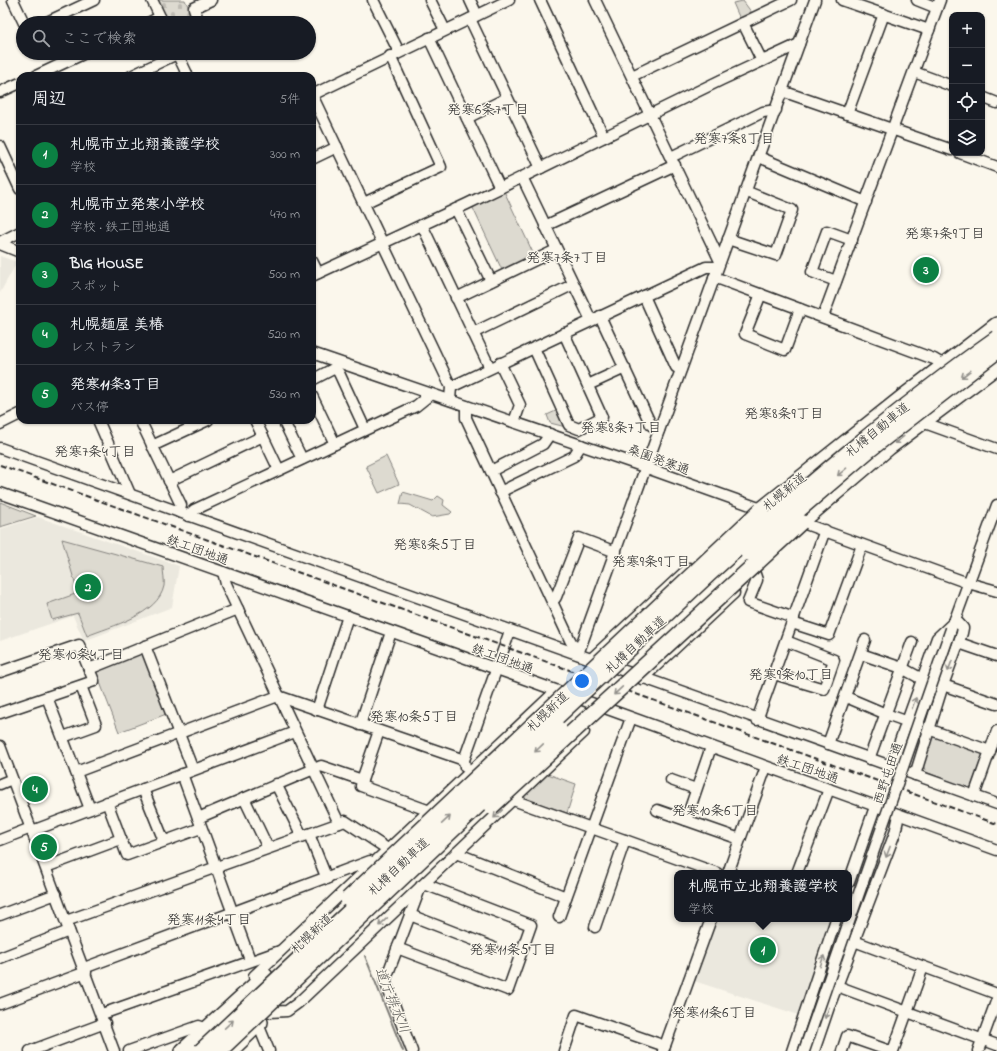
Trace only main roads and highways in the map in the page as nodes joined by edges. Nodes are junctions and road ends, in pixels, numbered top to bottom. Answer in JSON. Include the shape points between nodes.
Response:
{"nodes":[{"id":1,"x":997,"y":325,"type":"edge"},
{"id":2,"x":997,"y":338,"type":"edge"},
{"id":3,"x":997,"y":351,"type":"edge"},
{"id":4,"x":993,"y":374,"type":"edge"},
{"id":5,"x":183,"y":1051,"type":"edge"},
{"id":6,"x":201,"y":1051,"type":"edge"},
{"id":7,"x":219,"y":1051,"type":"edge"},
{"id":8,"x":230,"y":1051,"type":"edge"}],
"edges":[{"from":1,"to":5,"type":"highway","name":"札幌新道","bridge":true,"via":[[761,510]]},
{"from":6,"to":2,"type":"highway","name":"札樽自動車道","one_way":true,"bridge":true,"via":[[780,510],[861,442]]},
{"from":3,"to":7,"type":"highway","name":"札樽自動車道","one_way":true,"bridge":true,"via":[[869,450],[714,582]]},
{"from":4,"to":8,"type":"highway","one_way":true,"bridge":true,"via":[[889,447],[801,522]]}]}
